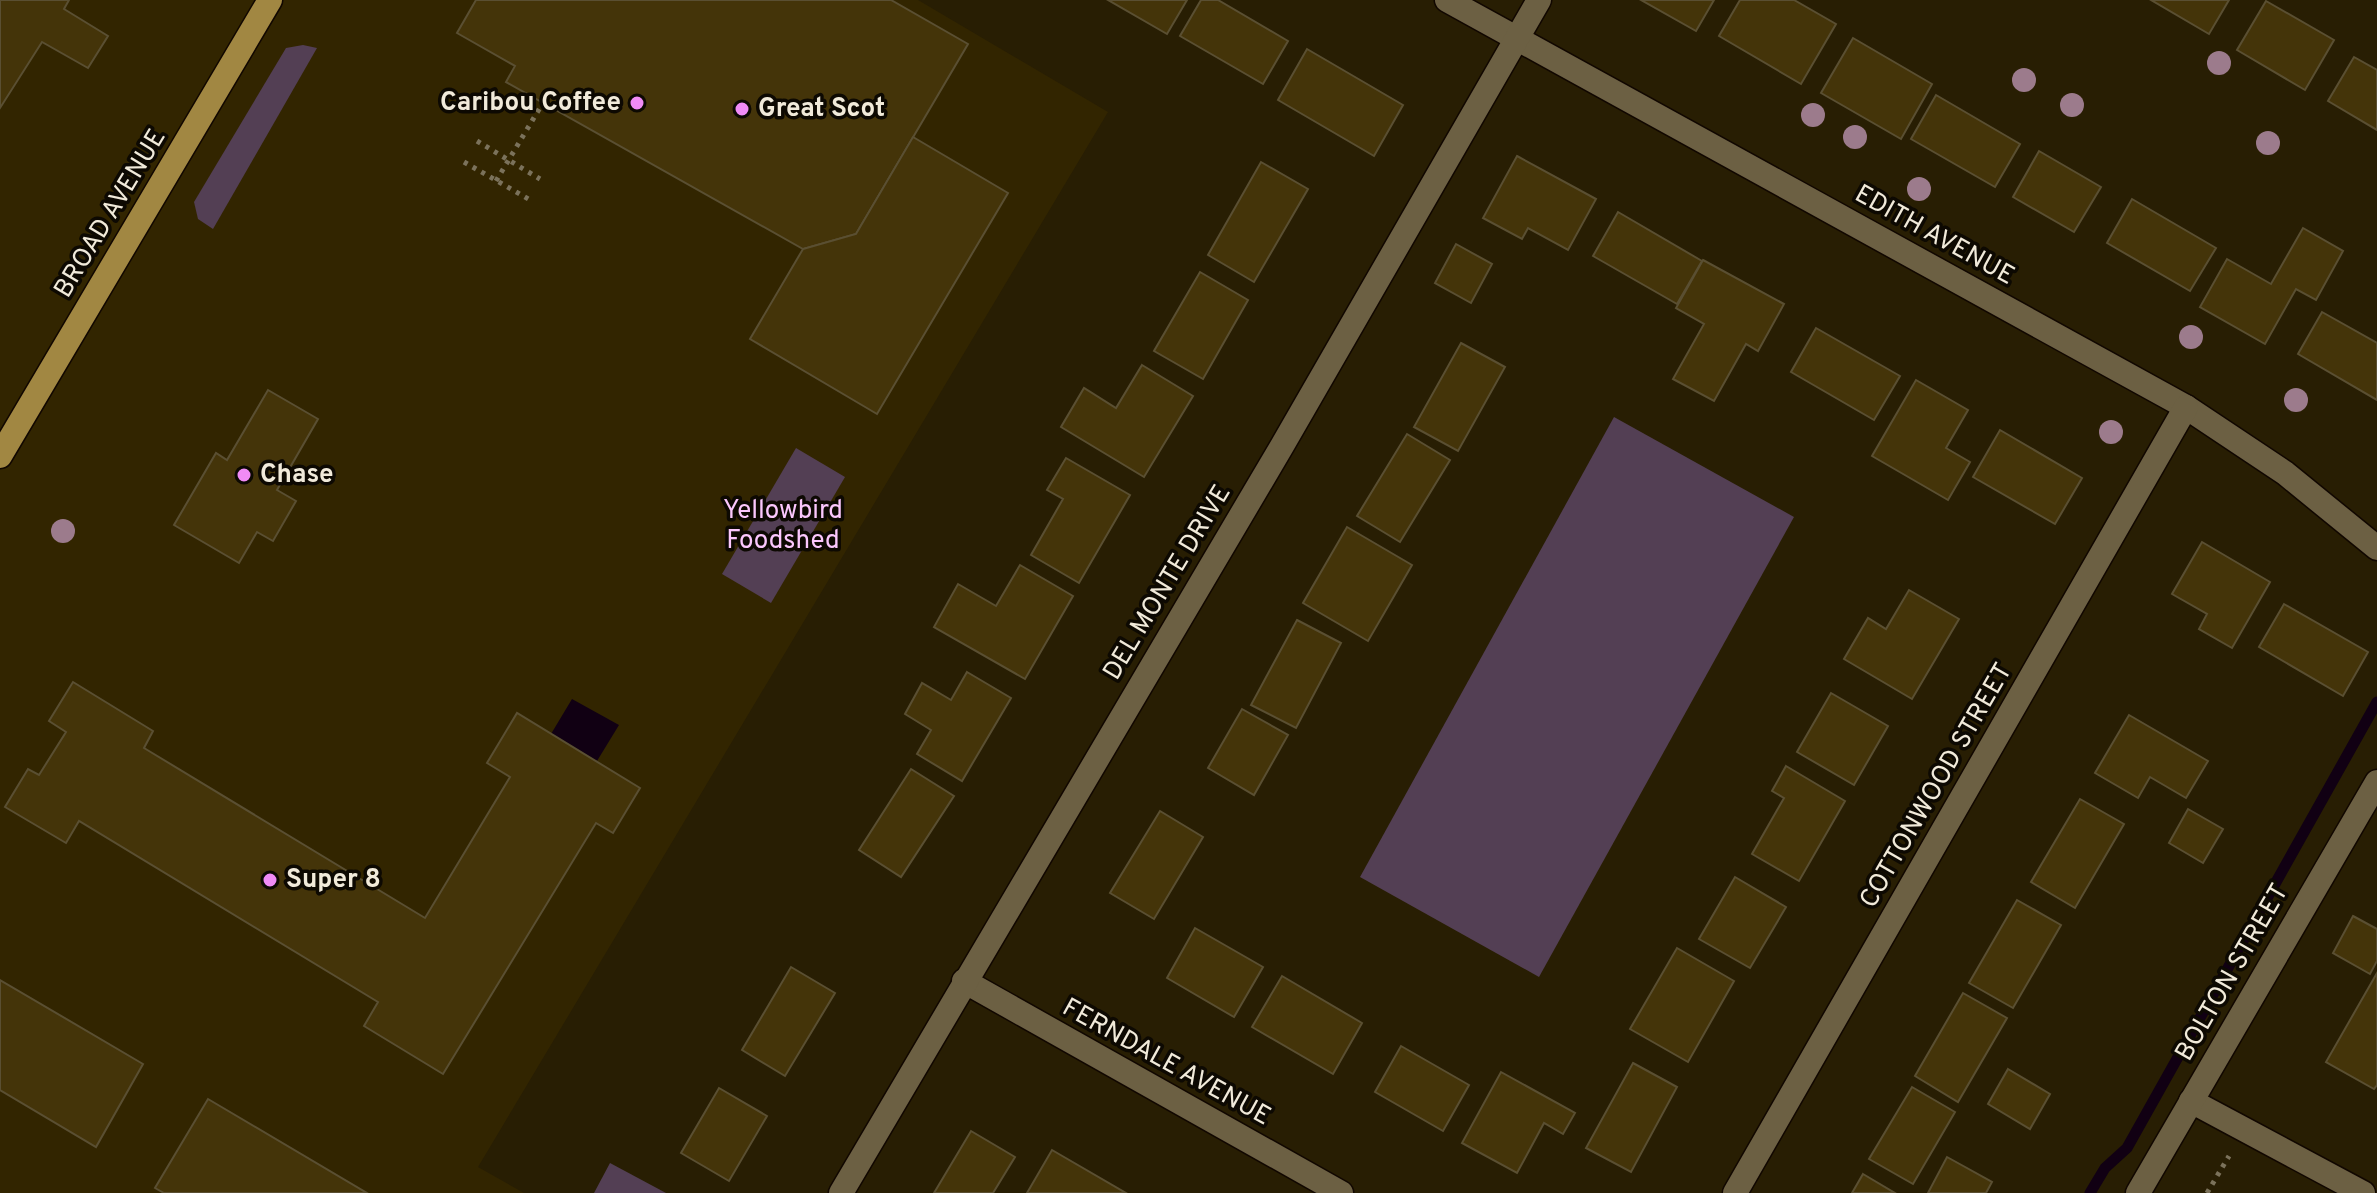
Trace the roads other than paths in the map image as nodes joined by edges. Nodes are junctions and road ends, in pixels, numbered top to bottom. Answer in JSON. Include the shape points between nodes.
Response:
{"nodes":[{"id":1,"x":270,"y":0,"type":"edge"},
{"id":2,"x":1447,"y":0,"type":"edge"},
{"id":3,"x":1539,"y":0,"type":"edge"},
{"id":4,"x":1516,"y":39,"type":"junction"},
{"id":5,"x":2186,"y":407,"type":"junction"},
{"id":6,"x":0,"y":456,"type":"edge"},
{"id":7,"x":2377,"y":548,"type":"edge"},
{"id":8,"x":2377,"y":782,"type":"edge"},
{"id":9,"x":964,"y":981,"type":"junction"},
{"id":10,"x":2191,"y":1101,"type":"junction"},
{"id":11,"x":841,"y":1193,"type":"edge"},
{"id":12,"x":1341,"y":1193,"type":"edge"},
{"id":13,"x":1735,"y":1193,"type":"edge"},
{"id":14,"x":2138,"y":1193,"type":"edge"},
{"id":15,"x":2363,"y":1193,"type":"edge"}],
"edges":[{"from":1,"to":6,"type":"main road","name":"BROAD AVENUE"},
{"from":2,"to":4,"type":"street","name":"EDITH AVENUE"},
{"from":3,"to":4,"type":"street","name":"DEL MONTE DRIVE"},
{"from":4,"to":5,"type":"street","name":"EDITH AVENUE"},
{"from":4,"to":9,"type":"street","name":"DEL MONTE DRIVE"},
{"from":5,"to":7,"type":"street","name":"EDITH AVENUE","via":[[2285,473]]},
{"from":5,"to":13,"type":"street","name":"COTTONWOOD STREET"},
{"from":8,"to":10,"type":"street","name":"BOLTON STREET"},
{"from":9,"to":11,"type":"street","name":"DEL MONTE DRIVE"},
{"from":9,"to":12,"type":"street","name":"FERNDALE AVENUE"},
{"from":10,"to":14,"type":"street","name":"BOLTON STREET"},
{"from":10,"to":15,"type":"street"}]}
